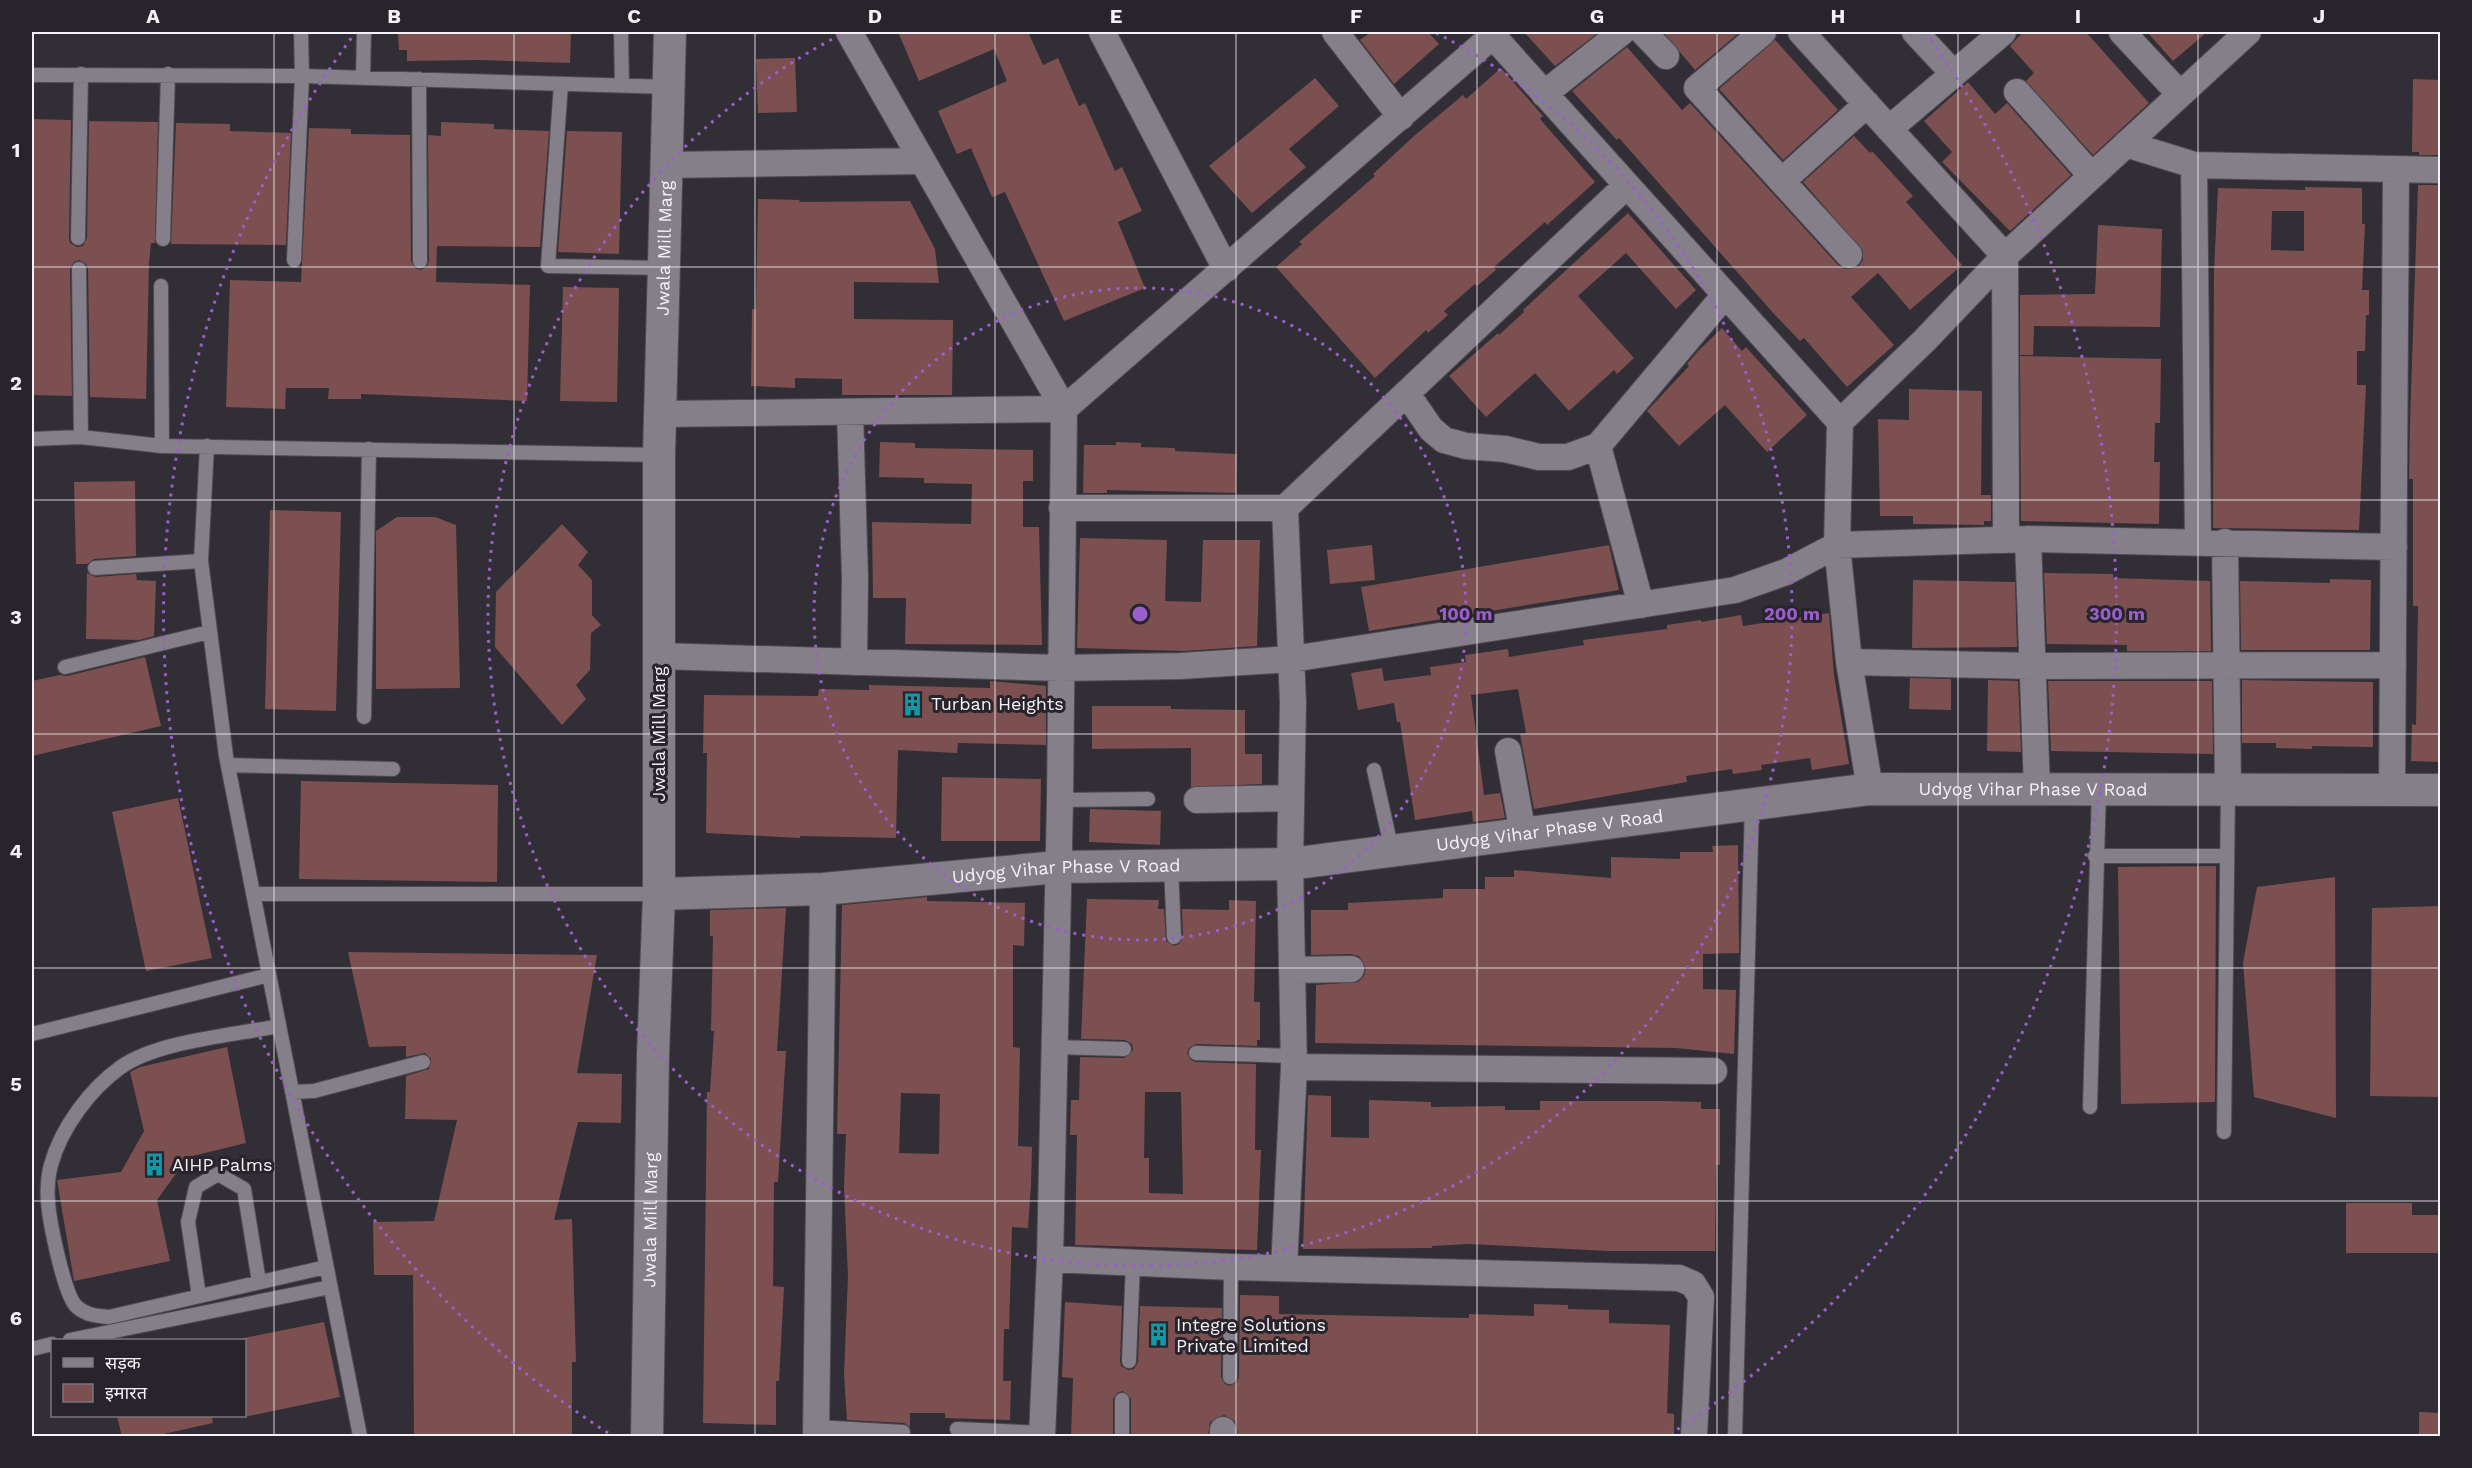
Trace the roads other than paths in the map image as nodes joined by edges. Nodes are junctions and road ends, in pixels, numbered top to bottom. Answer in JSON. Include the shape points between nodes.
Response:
{"nodes":[{"id":1,"x":301,"y":32,"type":"edge"},
{"id":2,"x":364,"y":32,"type":"edge"},
{"id":3,"x":621,"y":32,"type":"edge"},
{"id":4,"x":670,"y":32,"type":"edge"},
{"id":5,"x":849,"y":32,"type":"edge"},
{"id":6,"x":1102,"y":32,"type":"edge"},
{"id":7,"x":1335,"y":32,"type":"edge"},
{"id":8,"x":1622,"y":32,"type":"edge"},
{"id":9,"x":1643,"y":32,"type":"edge"},
{"id":10,"x":1763,"y":32,"type":"edge"},
{"id":11,"x":1801,"y":32,"type":"edge"},
{"id":12,"x":1915,"y":32,"type":"edge"},
{"id":13,"x":2003,"y":32,"type":"edge"},
{"id":14,"x":2121,"y":32,"type":"edge"},
{"id":15,"x":2248,"y":32,"type":"edge"},
{"id":16,"x":1495,"y":33,"type":"edge"},
{"id":17,"x":1666,"y":56,"type":"dead end"},
{"id":18,"x":168,"y":74,"type":"junction"},
{"id":19,"x":1954,"y":74,"type":"junction"},
{"id":20,"x":32,"y":75,"type":"edge"},
{"id":21,"x":81,"y":75,"type":"junction"},
{"id":22,"x":302,"y":76,"type":"junction"},
{"id":23,"x":363,"y":77,"type":"junction"},
{"id":24,"x":419,"y":79,"type":"junction"},
{"id":25,"x":561,"y":84,"type":"junction"},
{"id":26,"x":622,"y":86,"type":"junction"},
{"id":27,"x":670,"y":87,"type":"junction"},
{"id":28,"x":2017,"y":92,"type":"dead end"},
{"id":29,"x":2179,"y":93,"type":"junction"},
{"id":30,"x":1544,"y":94,"type":"junction"},
{"id":31,"x":1868,"y":104,"type":"junction"},
{"id":32,"x":1401,"y":117,"type":"junction"},
{"id":33,"x":1889,"y":129,"type":"junction"},
{"id":34,"x":2126,"y":144,"type":"junction"},
{"id":35,"x":920,"y":161,"type":"junction"},
{"id":36,"x":668,"y":165,"type":"junction"},
{"id":37,"x":2194,"y":165,"type":"junction"},
{"id":38,"x":2396,"y":170,"type":"junction"},
{"id":39,"x":2440,"y":170,"type":"edge"},
{"id":40,"x":2091,"y":175,"type":"junction"},
{"id":41,"x":1782,"y":181,"type":"junction"},
{"id":42,"x":1626,"y":186,"type":"junction"},
{"id":43,"x":78,"y":238,"type":"dead end"},
{"id":44,"x":163,"y":239,"type":"dead end"},
{"id":45,"x":1849,"y":255,"type":"dead end"},
{"id":46,"x":2005,"y":256,"type":"junction"},
{"id":47,"x":294,"y":260,"type":"dead end"},
{"id":48,"x":420,"y":261,"type":"dead end"},
{"id":49,"x":666,"y":268,"type":"junction"},
{"id":50,"x":79,"y":269,"type":"dead end"},
{"id":51,"x":1226,"y":269,"type":"junction"},
{"id":52,"x":161,"y":286,"type":"dead end"},
{"id":53,"x":1725,"y":295,"type":"junction"},
{"id":54,"x":1407,"y":393,"type":"junction"},
{"id":55,"x":1064,"y":410,"type":"junction"},
{"id":56,"x":850,"y":412,"type":"junction"},
{"id":57,"x":662,"y":414,"type":"junction"},
{"id":58,"x":1840,"y":422,"type":"junction"},
{"id":59,"x":81,"y":437,"type":"junction"},
{"id":60,"x":32,"y":439,"type":"edge"},
{"id":61,"x":162,"y":446,"type":"junction"},
{"id":62,"x":207,"y":446,"type":"junction"},
{"id":63,"x":1598,"y":446,"type":"junction"},
{"id":64,"x":369,"y":449,"type":"junction"},
{"id":65,"x":659,"y":455,"type":"junction"},
{"id":66,"x":1062,"y":508,"type":"junction"},
{"id":67,"x":1285,"y":508,"type":"junction"},
{"id":68,"x":2017,"y":539,"type":"junction"},
{"id":69,"x":2198,"y":541,"type":"junction"},
{"id":70,"x":2225,"y":542,"type":"junction"},
{"id":71,"x":1837,"y":545,"type":"junction"},
{"id":72,"x":2394,"y":547,"type":"junction"},
{"id":73,"x":201,"y":561,"type":"junction"},
{"id":74,"x":95,"y":568,"type":"dead end"},
{"id":75,"x":1641,"y":605,"type":"junction"},
{"id":76,"x":210,"y":632,"type":"junction"},
{"id":77,"x":659,"y":656,"type":"junction"},
{"id":78,"x":1292,"y":659,"type":"junction"},
{"id":79,"x":854,"y":662,"type":"junction"},
{"id":80,"x":1849,"y":662,"type":"junction"},
{"id":81,"x":2393,"y":665,"type":"junction"},
{"id":82,"x":2033,"y":666,"type":"junction"},
{"id":83,"x":2228,"y":666,"type":"junction"},
{"id":84,"x":65,"y":667,"type":"dead end"},
{"id":85,"x":1061,"y":668,"type":"junction"},
{"id":86,"x":364,"y":717,"type":"dead end"},
{"id":87,"x":1508,"y":751,"type":"dead end"},
{"id":88,"x":228,"y":765,"type":"junction"},
{"id":89,"x":393,"y":768,"type":"dead end"},
{"id":90,"x":1374,"y":770,"type":"dead end"},
{"id":91,"x":1870,"y":789,"type":"junction"},
{"id":92,"x":2037,"y":789,"type":"junction"},
{"id":93,"x":2098,"y":789,"type":"junction"},
{"id":94,"x":2228,"y":790,"type":"junction"},
{"id":95,"x":2392,"y":790,"type":"junction"},
{"id":96,"x":2440,"y":790,"type":"edge"},
{"id":97,"x":1291,"y":798,"type":"junction"},
{"id":98,"x":1148,"y":799,"type":"dead end"},
{"id":99,"x":1060,"y":800,"type":"junction"},
{"id":100,"x":1197,"y":800,"type":"dead end"},
{"id":101,"x":1752,"y":804,"type":"junction"},
{"id":102,"x":1523,"y":834,"type":"junction"},
{"id":103,"x":1392,"y":851,"type":"junction"},
{"id":104,"x":2095,"y":856,"type":"junction"},
{"id":105,"x":2225,"y":856,"type":"junction"},
{"id":106,"x":1290,"y":864,"type":"junction"},
{"id":107,"x":1172,"y":865,"type":"junction"},
{"id":108,"x":1058,"y":867,"type":"junction"},
{"id":109,"x":823,"y":889,"type":"junction"},
{"id":110,"x":253,"y":894,"type":"junction"},
{"id":111,"x":659,"y":894,"type":"junction"},
{"id":112,"x":1174,"y":937,"type":"dead end"},
{"id":113,"x":1351,"y":969,"type":"dead end"},
{"id":114,"x":1294,"y":970,"type":"junction"},
{"id":115,"x":269,"y":975,"type":"junction"},
{"id":116,"x":279,"y":1026,"type":"junction"},
{"id":117,"x":32,"y":1034,"type":"edge"},
{"id":118,"x":1054,"y":1047,"type":"junction"},
{"id":119,"x":1124,"y":1049,"type":"dead end"},
{"id":120,"x":1196,"y":1053,"type":"dead end"},
{"id":121,"x":1294,"y":1061,"type":"junction"},
{"id":122,"x":423,"y":1062,"type":"dead end"},
{"id":123,"x":1714,"y":1071,"type":"dead end"},
{"id":124,"x":292,"y":1092,"type":"junction"},
{"id":125,"x":2090,"y":1107,"type":"dead end"},
{"id":126,"x":2224,"y":1132,"type":"dead end"},
{"id":127,"x":1050,"y":1259,"type":"junction"},
{"id":128,"x":1133,"y":1263,"type":"junction"},
{"id":129,"x":326,"y":1267,"type":"junction"},
{"id":130,"x":1232,"y":1267,"type":"junction"},
{"id":131,"x":1284,"y":1268,"type":"junction"},
{"id":132,"x":259,"y":1282,"type":"junction"},
{"id":133,"x":330,"y":1287,"type":"junction"},
{"id":134,"x":199,"y":1296,"type":"junction"},
{"id":135,"x":80,"y":1339,"type":"edge"},
{"id":136,"x":51,"y":1344,"type":"edge"},
{"id":137,"x":32,"y":1348,"type":"edge"},
{"id":138,"x":1129,"y":1361,"type":"dead end"},
{"id":139,"x":1230,"y":1377,"type":"dead end"},
{"id":140,"x":1122,"y":1400,"type":"dead end"},
{"id":141,"x":957,"y":1429,"type":"dead end"},
{"id":142,"x":816,"y":1432,"type":"edge"},
{"id":143,"x":903,"y":1432,"type":"dead end"},
{"id":144,"x":1042,"y":1435,"type":"edge"},
{"id":145,"x":360,"y":1437,"type":"edge"},
{"id":146,"x":648,"y":1437,"type":"edge"},
{"id":147,"x":1122,"y":1437,"type":"edge"},
{"id":148,"x":1694,"y":1437,"type":"edge"},
{"id":149,"x":1735,"y":1437,"type":"edge"}],
"edges":[{"from":1,"to":22,"type":"lane"},
{"from":2,"to":23,"type":"lane"},
{"from":3,"to":26,"type":"lane"},
{"from":4,"to":27,"type":"street","name":"Jwala Mill Marg"},
{"from":5,"to":35,"type":"street"},
{"from":6,"to":51,"type":"street"},
{"from":7,"to":32,"type":"street"},
{"from":8,"to":30,"type":"street"},
{"from":9,"to":17,"type":"street"},
{"from":10,"to":41,"type":"street","via":[[1698,88]]},
{"from":11,"to":31,"type":"street"},
{"from":12,"to":19,"type":"street"},
{"from":13,"to":19,"type":"street"},
{"from":14,"to":29,"type":"street"},
{"from":15,"to":29,"type":"street"},
{"from":16,"to":30,"type":"street"},
{"from":16,"to":32,"type":"street"},
{"from":18,"to":21,"type":"lane"},
{"from":18,"to":22,"type":"lane"},
{"from":18,"to":44,"type":"lane"},
{"from":19,"to":33,"type":"street"},
{"from":20,"to":21,"type":"lane"},
{"from":21,"to":43,"type":"lane"},
{"from":22,"to":23,"type":"lane"},
{"from":22,"to":47,"type":"lane"},
{"from":23,"to":24,"type":"lane"},
{"from":24,"to":25,"type":"lane"},
{"from":24,"to":48,"type":"lane"},
{"from":25,"to":26,"type":"lane"},
{"from":25,"to":49,"type":"lane","via":[[548,266]]},
{"from":26,"to":27,"type":"lane"},
{"from":27,"to":36,"type":"street","name":"Jwala Mill Marg"},
{"from":28,"to":40,"type":"street"},
{"from":29,"to":34,"type":"street"},
{"from":30,"to":42,"type":"street"},
{"from":31,"to":33,"type":"street"},
{"from":31,"to":41,"type":"street"},
{"from":32,"to":51,"type":"street"},
{"from":33,"to":46,"type":"street"},
{"from":34,"to":37,"type":"street"},
{"from":34,"to":40,"type":"street"},
{"from":35,"to":36,"type":"street"},
{"from":35,"to":55,"type":"street"},
{"from":36,"to":49,"type":"street","name":"Jwala Mill Marg"},
{"from":37,"to":38,"type":"street"},
{"from":37,"to":69,"type":"street"},
{"from":38,"to":39,"type":"street"},
{"from":38,"to":72,"type":"street"},
{"from":40,"to":46,"type":"street"},
{"from":41,"to":45,"type":"street"},
{"from":42,"to":53,"type":"street"},
{"from":42,"to":54,"type":"street"},
{"from":46,"to":58,"type":"street"},
{"from":46,"to":68,"type":"street"},
{"from":49,"to":57,"type":"street","name":"Jwala Mill Marg"},
{"from":50,"to":59,"type":"lane"},
{"from":51,"to":55,"type":"street"},
{"from":52,"to":61,"type":"lane"},
{"from":53,"to":58,"type":"street"},
{"from":53,"to":63,"type":"street"},
{"from":54,"to":63,"type":"street","via":[[1431,429],[1444,440],[1539,457],[1568,457]]},
{"from":54,"to":67,"type":"street"},
{"from":55,"to":56,"type":"street"},
{"from":55,"to":66,"type":"street"},
{"from":56,"to":57,"type":"street"},
{"from":56,"to":79,"type":"street"},
{"from":57,"to":65,"type":"street","name":"Jwala Mill Marg"},
{"from":58,"to":71,"type":"street"},
{"from":59,"to":60,"type":"lane"},
{"from":59,"to":61,"type":"lane"},
{"from":61,"to":62,"type":"lane"},
{"from":62,"to":64,"type":"lane"},
{"from":62,"to":73,"type":"lane"},
{"from":63,"to":75,"type":"street"},
{"from":64,"to":65,"type":"lane"},
{"from":64,"to":86,"type":"lane"},
{"from":65,"to":77,"type":"street","name":"Jwala Mill Marg"},
{"from":66,"to":67,"type":"street"},
{"from":66,"to":85,"type":"street"},
{"from":67,"to":78,"type":"street"},
{"from":68,"to":69,"type":"street"},
{"from":68,"to":71,"type":"street"},
{"from":68,"to":82,"type":"street"},
{"from":69,"to":70,"type":"street"},
{"from":70,"to":72,"type":"street"},
{"from":70,"to":83,"type":"street"},
{"from":71,"to":75,"type":"street","via":[[1786,572],[1735,590]]},
{"from":71,"to":80,"type":"street"},
{"from":72,"to":81,"type":"street"},
{"from":73,"to":74,"type":"lane"},
{"from":73,"to":76,"type":"lane"},
{"from":75,"to":78,"type":"street"},
{"from":76,"to":84,"type":"lane"},
{"from":76,"to":88,"type":"lane"},
{"from":77,"to":79,"type":"street"},
{"from":77,"to":111,"type":"street","name":"Jwala Mill Marg"},
{"from":78,"to":85,"type":"street"},
{"from":78,"to":97,"type":"street"},
{"from":79,"to":85,"type":"street"},
{"from":80,"to":82,"type":"street"},
{"from":80,"to":91,"type":"street"},
{"from":81,"to":83,"type":"street"},
{"from":81,"to":95,"type":"street"},
{"from":82,"to":83,"type":"street"},
{"from":82,"to":92,"type":"street"},
{"from":83,"to":94,"type":"street"},
{"from":85,"to":99,"type":"street"},
{"from":87,"to":102,"type":"street"},
{"from":88,"to":89,"type":"lane"},
{"from":88,"to":110,"type":"lane"},
{"from":90,"to":103,"type":"lane"},
{"from":91,"to":92,"type":"street","name":"Udyog Vihar Phase V Road"},
{"from":91,"to":101,"type":"street","name":"Udyog Vihar Phase V Road"},
{"from":92,"to":93,"type":"street","name":"Udyog Vihar Phase V Road"},
{"from":93,"to":94,"type":"street","name":"Udyog Vihar Phase V Road"},
{"from":93,"to":104,"type":"lane"},
{"from":94,"to":95,"type":"street","name":"Udyog Vihar Phase V Road"},
{"from":94,"to":105,"type":"lane"},
{"from":95,"to":96,"type":"street","name":"Udyog Vihar Phase V Road"},
{"from":97,"to":100,"type":"street"},
{"from":97,"to":106,"type":"street"},
{"from":98,"to":99,"type":"lane"},
{"from":99,"to":108,"type":"street"},
{"from":101,"to":102,"type":"street","name":"Udyog Vihar Phase V Road"},
{"from":101,"to":149,"type":"lane"},
{"from":102,"to":103,"type":"street","name":"Udyog Vihar Phase V Road"},
{"from":103,"to":106,"type":"street","name":"Udyog Vihar Phase V Road"},
{"from":104,"to":105,"type":"lane"},
{"from":104,"to":125,"type":"lane"},
{"from":105,"to":126,"type":"lane"},
{"from":106,"to":107,"type":"street","name":"Udyog Vihar Phase V Road"},
{"from":106,"to":114,"type":"street"},
{"from":107,"to":108,"type":"street","name":"Udyog Vihar Phase V Road"},
{"from":107,"to":112,"type":"lane"},
{"from":108,"to":109,"type":"street","name":"Udyog Vihar Phase V Road"},
{"from":108,"to":118,"type":"street"},
{"from":109,"to":111,"type":"street","name":"Udyog Vihar Phase V Road"},
{"from":109,"to":142,"type":"street"},
{"from":110,"to":111,"type":"lane"},
{"from":110,"to":115,"type":"lane"},
{"from":111,"to":146,"type":"street","name":"Jwala Mill Marg"},
{"from":113,"to":114,"type":"street"},
{"from":114,"to":121,"type":"street"},
{"from":115,"to":116,"type":"lane"},
{"from":115,"to":117,"type":"lane"},
{"from":116,"to":124,"type":"lane"},
{"from":116,"to":134,"type":"lane","via":[[159,1049],[122,1066],[91,1094],[67,1127],[51,1166],[48,1201],[67,1293],[76,1306],[91,1315],[109,1317]]},
{"from":118,"to":119,"type":"lane"},
{"from":118,"to":127,"type":"street"},
{"from":120,"to":121,"type":"lane"},
{"from":121,"to":123,"type":"street"},
{"from":121,"to":131,"type":"street"},
{"from":122,"to":124,"type":"lane","via":[[314,1091]]},
{"from":124,"to":129,"type":"lane"},
{"from":127,"to":128,"type":"street"},
{"from":127,"to":144,"type":"street"},
{"from":128,"to":130,"type":"street"},
{"from":128,"to":138,"type":"lane"},
{"from":129,"to":132,"type":"lane"},
{"from":129,"to":133,"type":"lane"},
{"from":130,"to":131,"type":"street"},
{"from":130,"to":139,"type":"lane"},
{"from":131,"to":148,"type":"street","via":[[1679,1278],[1693,1284],[1701,1297]]},
{"from":132,"to":134,"type":"lane"},
{"from":132,"to":134,"type":"lane","via":[[244,1189],[218,1174],[196,1187],[188,1222]]},
{"from":133,"to":135,"type":"lane"},
{"from":133,"to":145,"type":"lane"},
{"from":136,"to":137,"type":"lane"},
{"from":140,"to":147,"type":"lane"},
{"from":141,"to":144,"type":"lane"},
{"from":142,"to":143,"type":"lane"}]}
